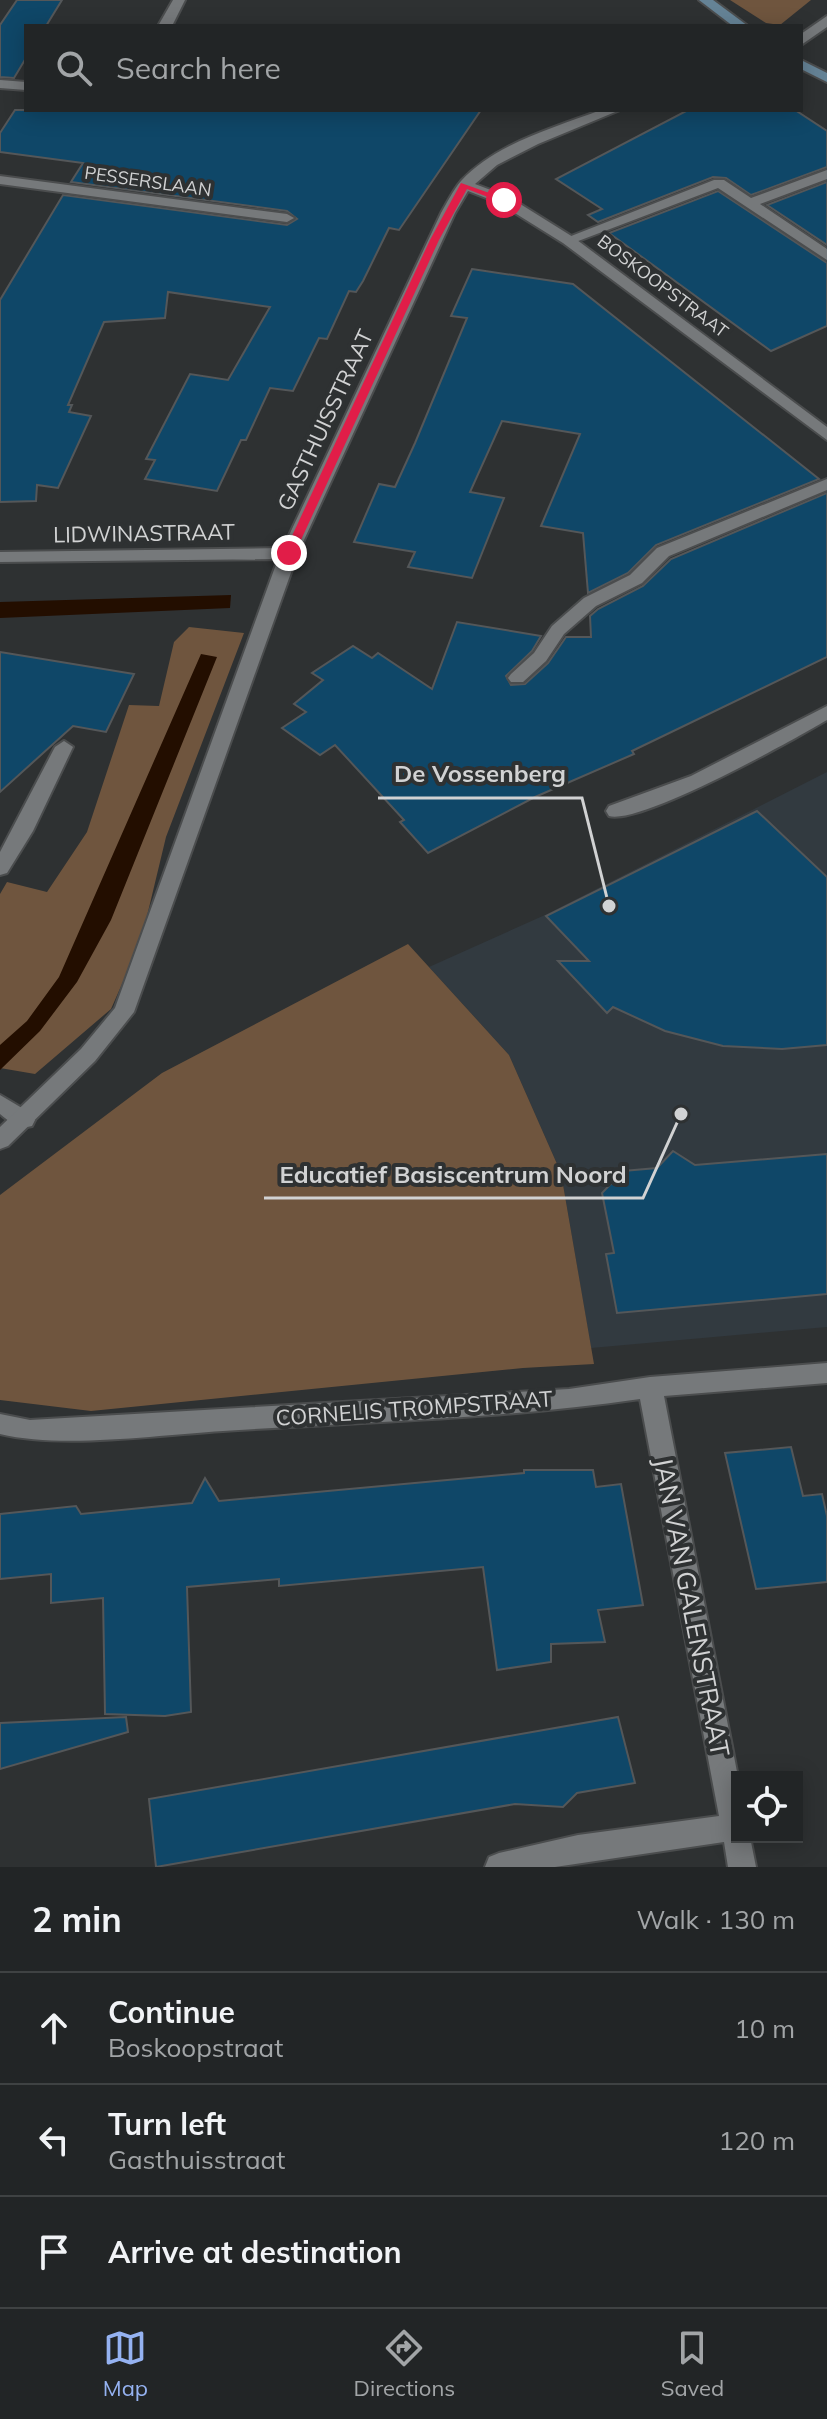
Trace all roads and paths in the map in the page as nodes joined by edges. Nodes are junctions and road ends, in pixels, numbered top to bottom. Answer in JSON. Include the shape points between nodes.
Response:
{"nodes":[{"id":1,"x":179,"y":0,"type":"edge"},
{"id":2,"x":705,"y":0,"type":"edge"},
{"id":3,"x":827,"y":20,"type":"edge"},
{"id":4,"x":166,"y":24,"type":"edge"},
{"id":5,"x":738,"y":24,"type":"edge"},
{"id":6,"x":803,"y":39,"type":"edge"},
{"id":7,"x":803,"y":65,"type":"edge"},
{"id":8,"x":827,"y":78,"type":"edge"},
{"id":9,"x":0,"y":84,"type":"edge"},
{"id":10,"x":24,"y":86,"type":"edge"},
{"id":11,"x":608,"y":112,"type":"edge"},
{"id":12,"x":827,"y":174,"type":"edge"},
{"id":13,"x":1,"y":182,"type":"edge"},
{"id":14,"x":465,"y":185,"type":"junction"},
{"id":15,"x":750,"y":203,"type":"junction"},
{"id":16,"x":287,"y":218,"type":"dead end"},
{"id":17,"x":568,"y":240,"type":"junction"},
{"id":18,"x":827,"y":256,"type":"edge"},
{"id":19,"x":827,"y":435,"type":"edge"},
{"id":20,"x":827,"y":484,"type":"edge"},
{"id":21,"x":289,"y":553,"type":"junction"},
{"id":22,"x":0,"y":557,"type":"edge"},
{"id":23,"x":517,"y":678,"type":"dead end"},
{"id":24,"x":827,"y":712,"type":"edge"},
{"id":25,"x":64,"y":747,"type":"dead end"},
{"id":26,"x":616,"y":811,"type":"dead end"},
{"id":27,"x":0,"y":868,"type":"edge"},
{"id":28,"x":0,"y":1103,"type":"edge"},
{"id":29,"x":24,"y":1120,"type":"junction"},
{"id":30,"x":0,"y":1140,"type":"edge"},
{"id":31,"x":827,"y":1373,"type":"edge"},
{"id":32,"x":650,"y":1387,"type":"junction"},
{"id":33,"x":0,"y":1424,"type":"edge"},
{"id":34,"x":731,"y":1806,"type":"edge"},
{"id":35,"x":731,"y":1828,"type":"edge"},
{"id":36,"x":738,"y":1843,"type":"edge"},
{"id":37,"x":499,"y":1867,"type":"edge"},
{"id":38,"x":742,"y":1867,"type":"edge"}],
"edges":[{"from":1,"to":4,"type":"street"},
{"from":2,"to":5,"type":"street"},
{"from":3,"to":6,"type":"street"},
{"from":7,"to":8,"type":"street"},
{"from":9,"to":10,"type":"street"},
{"from":11,"to":14,"type":"street","name":"GASTHUISSTRAAT","via":[[533,141],[492,162]]},
{"from":12,"to":15,"type":"street"},
{"from":13,"to":16,"type":"street","name":"PESSERSLAAN"},
{"from":14,"to":17,"type":"street","name":"BOSKOOPSTRAAT","via":[[504,200]]},
{"from":14,"to":21,"type":"street","name":"GASTHUISSTRAAT","via":[[434,240]]},
{"from":15,"to":17,"type":"street","via":[[719,183]]},
{"from":15,"to":18,"type":"street"},
{"from":17,"to":19,"type":"street","name":"BOSKOOPSTRAAT"},
{"from":20,"to":23,"type":"street","via":[[663,552],[636,579],[590,602]]},
{"from":21,"to":22,"type":"street","name":"LIDWINASTRAAT"},
{"from":21,"to":29,"type":"street","name":"GASTHUISSTRAAT","via":[[124,1012]]},
{"from":24,"to":26,"type":"street","via":[[678,791]]},
{"from":25,"to":27,"type":"street"},
{"from":28,"to":29,"type":"street"},
{"from":29,"to":30,"type":"street","name":"GASTHUISSTRAAT"},
{"from":31,"to":32,"type":"street","name":"CORNELIS TROMPSTRAAT"},
{"from":32,"to":33,"type":"street","name":"CORNELIS TROMPSTRAAT","via":[[569,1399],[143,1425],[30,1431]]},
{"from":32,"to":34,"type":"street","name":"JAN VAN GALENSTRAAT"},
{"from":35,"to":37,"type":"street","via":[[578,1848]]},
{"from":36,"to":38,"type":"street","name":"JAN VAN GALENSTRAAT"}]}
